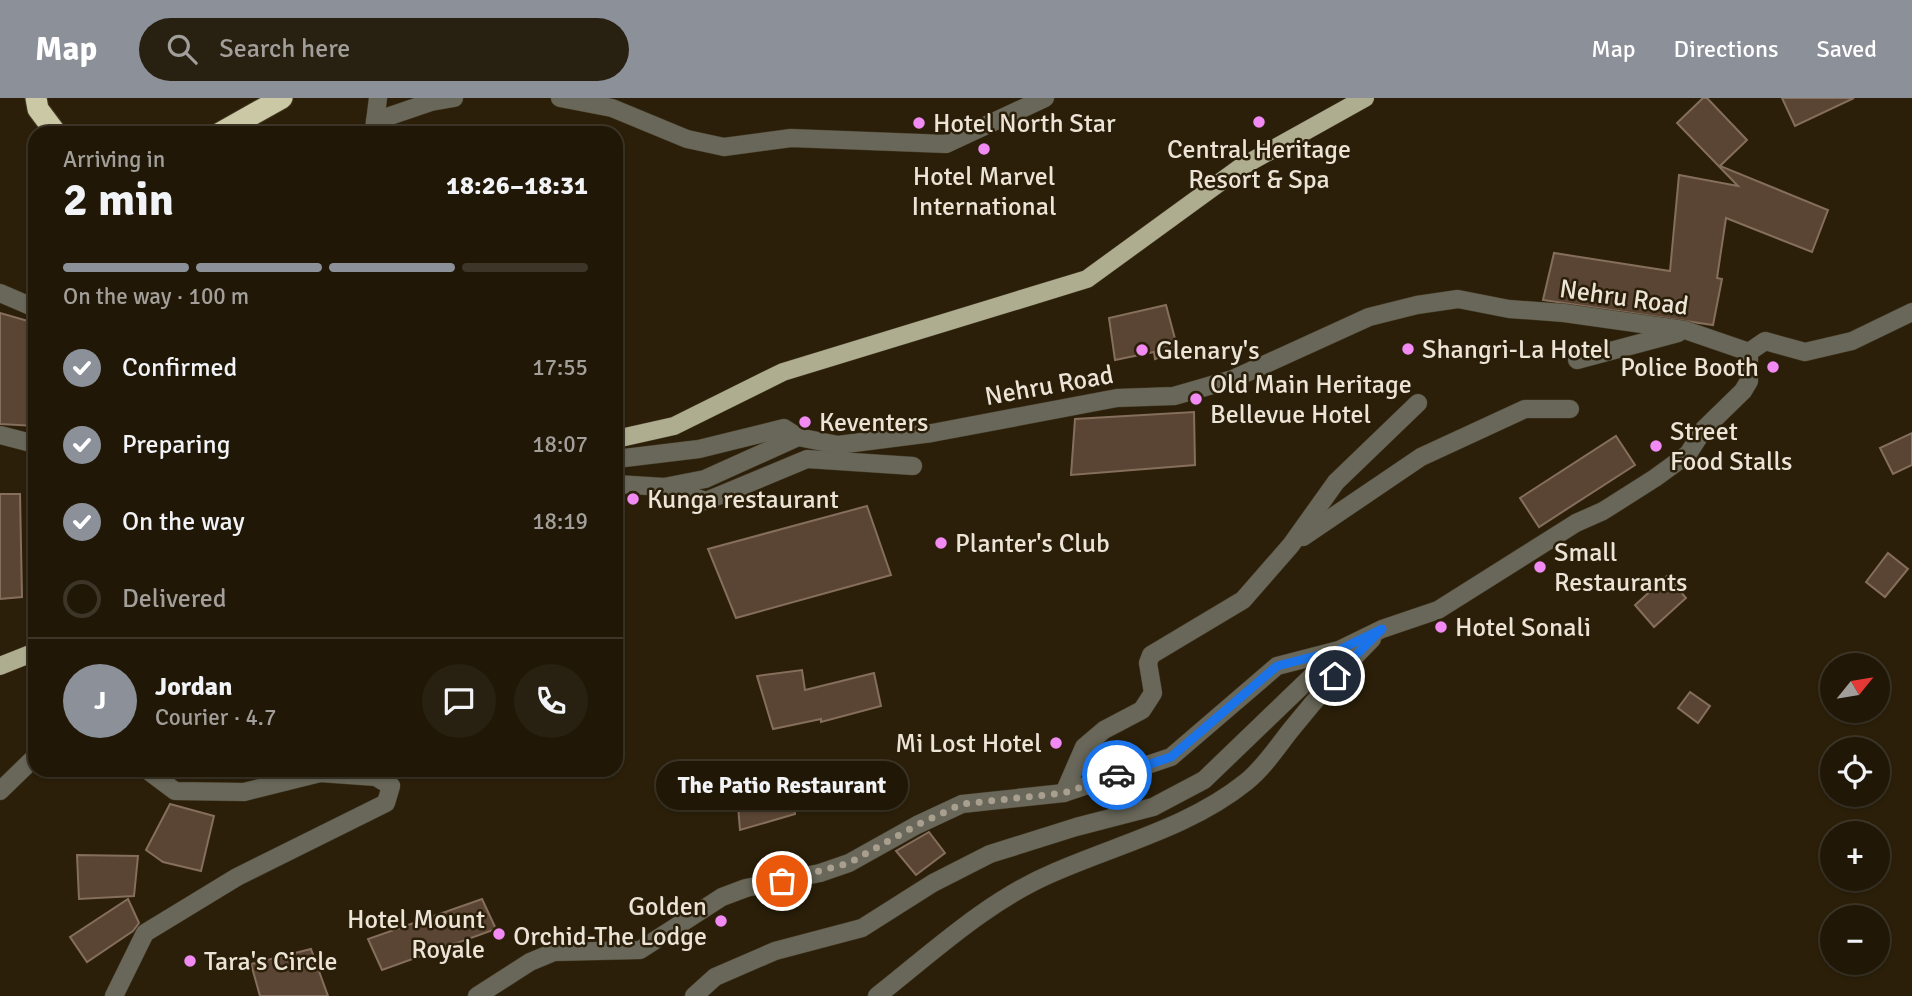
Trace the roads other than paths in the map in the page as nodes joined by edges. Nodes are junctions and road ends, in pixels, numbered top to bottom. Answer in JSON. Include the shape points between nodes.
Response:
{"nodes":[{"id":1,"x":36,"y":98,"type":"edge"},
{"id":2,"x":282,"y":98,"type":"edge"},
{"id":3,"x":378,"y":98,"type":"edge"},
{"id":4,"x":454,"y":98,"type":"edge"},
{"id":5,"x":560,"y":98,"type":"edge"},
{"id":6,"x":1045,"y":98,"type":"edge"},
{"id":7,"x":1365,"y":98,"type":"edge"},
{"id":8,"x":51,"y":126,"type":"edge"},
{"id":9,"x":232,"y":126,"type":"edge"},
{"id":10,"x":375,"y":126,"type":"edge"},
{"id":11,"x":377,"y":126,"type":"edge"},
{"id":12,"x":0,"y":293,"type":"edge"},
{"id":13,"x":28,"y":305,"type":"edge"},
{"id":14,"x":1912,"y":312,"type":"edge"},
{"id":15,"x":1685,"y":330,"type":"junction"},
{"id":16,"x":1749,"y":352,"type":"junction"},
{"id":17,"x":1577,"y":360,"type":"dead end"},
{"id":18,"x":1418,"y":403,"type":"dead end"},
{"id":19,"x":1570,"y":409,"type":"dead end"},
{"id":20,"x":623,"y":434,"type":"edge"},
{"id":21,"x":0,"y":435,"type":"edge"},
{"id":22,"x":638,"y":435,"type":"junction"},
{"id":23,"x":623,"y":438,"type":"edge"},
{"id":24,"x":798,"y":438,"type":"junction"},
{"id":25,"x":28,"y":442,"type":"edge"},
{"id":26,"x":623,"y":457,"type":"edge"},
{"id":27,"x":913,"y":466,"type":"dead end"},
{"id":28,"x":623,"y":484,"type":"edge"},
{"id":29,"x":664,"y":487,"type":"junction"},
{"id":30,"x":1291,"y":545,"type":"junction"},
{"id":31,"x":1382,"y":629,"type":"junction"},
{"id":32,"x":1339,"y":650,"type":"junction"},
{"id":33,"x":28,"y":655,"type":"edge"},
{"id":34,"x":0,"y":666,"type":"edge"},
{"id":35,"x":28,"y":764,"type":"edge"},
{"id":36,"x":156,"y":777,"type":"edge"},
{"id":37,"x":304,"y":777,"type":"edge"},
{"id":38,"x":376,"y":777,"type":"edge"},
{"id":39,"x":0,"y":791,"type":"edge"},
{"id":40,"x":1064,"y":793,"type":"junction"},
{"id":41,"x":114,"y":996,"type":"edge"},
{"id":42,"x":477,"y":996,"type":"edge"},
{"id":43,"x":694,"y":996,"type":"edge"},
{"id":44,"x":877,"y":996,"type":"edge"}],
"edges":[{"from":1,"to":8,"type":"highway"},
{"from":2,"to":9,"type":"highway"},
{"from":3,"to":10,"type":"street"},
{"from":4,"to":11,"type":"street","via":[[431,102]]},
{"from":5,"to":6,"type":"street","via":[[612,108],[687,139],[724,147],[790,138],[946,144]]},
{"from":7,"to":22,"type":"main road","via":[[1241,167],[1087,279],[783,372],[674,426]]},
{"from":12,"to":13,"type":"street"},
{"from":14,"to":16,"type":"street","via":[[1852,341],[1805,352],[1765,341]]},
{"from":15,"to":16,"type":"street","name":"Nehru Road"},
{"from":15,"to":17,"type":"street"},
{"from":15,"to":24,"type":"street","name":"Nehru Road","via":[[1458,299],[1369,317],[1233,379],[1174,396],[1117,398],[932,433],[838,445]]},
{"from":16,"to":31,"type":"street","via":[[1749,382],[1704,429],[1688,454],[1438,610]]},
{"from":18,"to":30,"type":"street","via":[[1336,481]]},
{"from":19,"to":30,"type":"street","via":[[1525,410],[1420,457]]},
{"from":20,"to":22,"type":"street"},
{"from":21,"to":25,"type":"street"},
{"from":22,"to":23,"type":"main road"},
{"from":24,"to":26,"type":"street","name":"Nehru Road","via":[[784,428],[699,449]]},
{"from":24,"to":29,"type":"street","via":[[705,479]]},
{"from":27,"to":29,"type":"street","via":[[807,459],[706,501]]},
{"from":28,"to":29,"type":"street"},
{"from":30,"to":40,"type":"street","via":[[1243,600],[1151,655],[1153,693],[1142,710],[1104,730],[1084,747]]},
{"from":31,"to":32,"type":"street"},
{"from":31,"to":44,"type":"street","via":[[1335,676],[1248,781],[1222,800],[1016,892]]},
{"from":32,"to":40,"type":"street","via":[[1277,666],[1171,757]]},
{"from":32,"to":43,"type":"street","via":[[1205,780],[1153,807],[990,854],[862,928],[775,951],[715,977]]},
{"from":33,"to":34,"type":"main road"},
{"from":35,"to":39,"type":"street"},
{"from":36,"to":37,"type":"street","via":[[175,791],[244,792]]},
{"from":38,"to":41,"type":"street","via":[[391,786],[386,803],[237,877],[145,933]]},
{"from":40,"to":42,"type":"street","via":[[962,804],[849,863],[722,897],[640,950],[554,952],[530,961]]}]}
